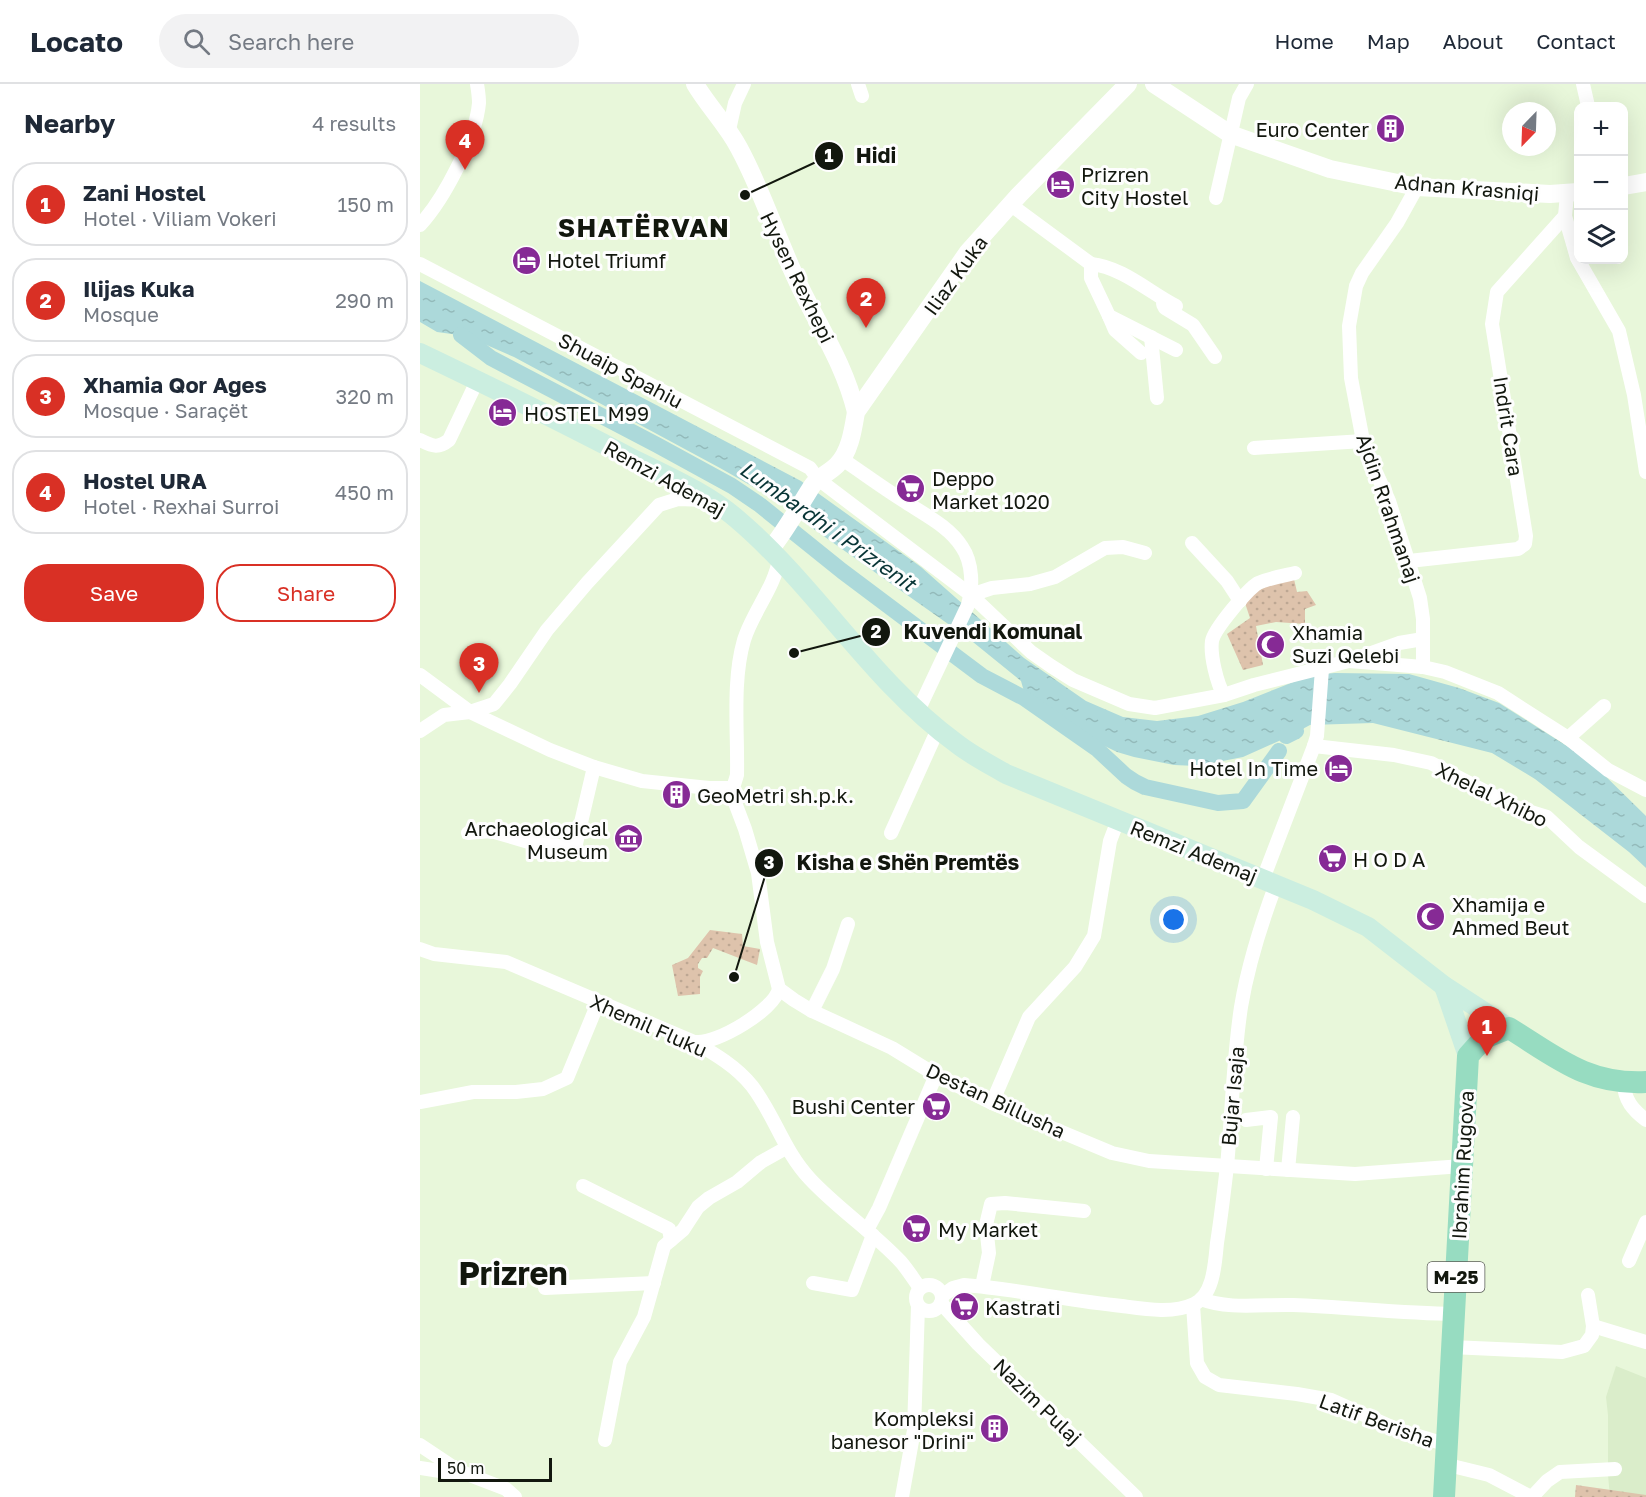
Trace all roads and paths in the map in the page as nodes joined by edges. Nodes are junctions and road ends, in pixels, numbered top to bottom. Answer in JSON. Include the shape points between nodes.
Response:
{"nodes":[{"id":1,"x":477,"y":84,"type":"edge"},
{"id":2,"x":695,"y":84,"type":"edge"},
{"id":3,"x":744,"y":84,"type":"edge"},
{"id":4,"x":1128,"y":84,"type":"edge"},
{"id":5,"x":1154,"y":84,"type":"edge"},
{"id":6,"x":1247,"y":84,"type":"edge"},
{"id":7,"x":1583,"y":84,"type":"edge"},
{"id":8,"x":1587,"y":102,"type":"edge"},
{"id":9,"x":729,"y":130,"type":"junction"},
{"id":10,"x":1230,"y":134,"type":"junction"},
{"id":11,"x":1646,"y":182,"type":"edge"},
{"id":12,"x":1628,"y":185,"type":"edge"},
{"id":13,"x":1417,"y":187,"type":"junction"},
{"id":14,"x":1573,"y":193,"type":"edge"},
{"id":15,"x":1216,"y":198,"type":"dead end"},
{"id":16,"x":1011,"y":205,"type":"junction"},
{"id":17,"x":1565,"y":216,"type":"junction"},
{"id":18,"x":420,"y":225,"type":"edge"},
{"id":19,"x":420,"y":264,"type":"edge"},
{"id":20,"x":1091,"y":264,"type":"junction"},
{"id":21,"x":1162,"y":299,"type":"junction"},
{"id":22,"x":1176,"y":306,"type":"dead end"},
{"id":23,"x":1109,"y":316,"type":"junction"},
{"id":24,"x":1151,"y":337,"type":"junction"},
{"id":25,"x":1176,"y":350,"type":"dead end"},
{"id":26,"x":420,"y":353,"type":"edge"},
{"id":27,"x":1141,"y":353,"type":"dead end"},
{"id":28,"x":1215,"y":357,"type":"dead end"},
{"id":29,"x":477,"y":381,"type":"junction"},
{"id":30,"x":1640,"y":394,"type":"edge"},
{"id":31,"x":1157,"y":398,"type":"dead end"},
{"id":32,"x":856,"y":412,"type":"junction"},
{"id":33,"x":420,"y":440,"type":"edge"},
{"id":34,"x":1363,"y":441,"type":"junction"},
{"id":35,"x":1254,"y":448,"type":"dead end"},
{"id":36,"x":842,"y":459,"type":"junction"},
{"id":37,"x":1646,"y":472,"type":"edge"},
{"id":38,"x":816,"y":482,"type":"junction"},
{"id":39,"x":712,"y":501,"type":"junction"},
{"id":40,"x":1192,"y":543,"type":"dead end"},
{"id":41,"x":1145,"y":553,"type":"dead end"},
{"id":42,"x":774,"y":555,"type":"junction"},
{"id":43,"x":1408,"y":561,"type":"junction"},
{"id":44,"x":1295,"y":573,"type":"dead end"},
{"id":45,"x":970,"y":600,"type":"junction"},
{"id":46,"x":1240,"y":601,"type":"junction"},
{"id":47,"x":1423,"y":639,"type":"junction"},
{"id":48,"x":1349,"y":661,"type":"junction"},
{"id":49,"x":1423,"y":668,"type":"junction"},
{"id":50,"x":420,"y":675,"type":"edge"},
{"id":51,"x":1322,"y":675,"type":"junction"},
{"id":52,"x":1224,"y":695,"type":"junction"},
{"id":53,"x":1604,"y":706,"type":"dead end"},
{"id":54,"x":918,"y":711,"type":"junction"},
{"id":55,"x":470,"y":712,"type":"junction"},
{"id":56,"x":938,"y":729,"type":"junction"},
{"id":57,"x":420,"y":731,"type":"edge"},
{"id":58,"x":1568,"y":738,"type":"junction"},
{"id":59,"x":1315,"y":741,"type":"junction"},
{"id":60,"x":594,"y":767,"type":"junction"},
{"id":61,"x":733,"y":788,"type":"junction"},
{"id":62,"x":1646,"y":790,"type":"edge"},
{"id":63,"x":1118,"y":820,"type":"junction"},
{"id":64,"x":468,"y":833,"type":"dead end"},
{"id":65,"x":891,"y":833,"type":"dead end"},
{"id":66,"x":1269,"y":882,"type":"junction"},
{"id":67,"x":1646,"y":896,"type":"edge"},
{"id":68,"x":848,"y":924,"type":"dead end"},
{"id":69,"x":420,"y":949,"type":"edge"},
{"id":70,"x":1444,"y":986,"type":"junction"},
{"id":71,"x":779,"y":989,"type":"junction"},
{"id":72,"x":598,"y":1003,"type":"junction"},
{"id":73,"x":812,"y":1011,"type":"junction"},
{"id":74,"x":1509,"y":1028,"type":"junction"},
{"id":75,"x":694,"y":1042,"type":"junction"},
{"id":76,"x":1468,"y":1056,"type":"junction"},
{"id":77,"x":936,"y":1075,"type":"junction"},
{"id":78,"x":1635,"y":1082,"type":"edge"},
{"id":79,"x":420,"y":1102,"type":"edge"},
{"id":80,"x":992,"y":1103,"type":"junction"},
{"id":81,"x":1293,"y":1117,"type":"dead end"},
{"id":82,"x":1246,"y":1120,"type":"dead end"},
{"id":83,"x":1646,"y":1120,"type":"edge"},
{"id":84,"x":786,"y":1148,"type":"junction"},
{"id":85,"x":1227,"y":1166,"type":"junction"},
{"id":86,"x":1462,"y":1166,"type":"junction"},
{"id":87,"x":1266,"y":1169,"type":"junction"},
{"id":88,"x":1288,"y":1170,"type":"junction"},
{"id":89,"x":583,"y":1186,"type":"dead end"},
{"id":90,"x":1084,"y":1211,"type":"dead end"},
{"id":91,"x":1646,"y":1222,"type":"edge"},
{"id":92,"x":870,"y":1232,"type":"junction"},
{"id":93,"x":671,"y":1240,"type":"junction"},
{"id":94,"x":1629,"y":1261,"type":"dead end"},
{"id":95,"x":654,"y":1283,"type":"junction"},
{"id":96,"x":813,"y":1283,"type":"dead end"},
{"id":97,"x":982,"y":1286,"type":"junction"},
{"id":98,"x":545,"y":1288,"type":"dead end"},
{"id":99,"x":920,"y":1288,"type":"junction"},
{"id":100,"x":1588,"y":1295,"type":"dead end"},
{"id":101,"x":942,"y":1300,"type":"junction"},
{"id":102,"x":1197,"y":1302,"type":"junction"},
{"id":103,"x":918,"y":1306,"type":"junction"},
{"id":104,"x":1454,"y":1314,"type":"junction"},
{"id":105,"x":1593,"y":1326,"type":"junction"},
{"id":106,"x":1646,"y":1342,"type":"edge"},
{"id":107,"x":1451,"y":1347,"type":"junction"},
{"id":108,"x":605,"y":1440,"type":"dead end"},
{"id":109,"x":420,"y":1445,"type":"edge"},
{"id":110,"x":1445,"y":1454,"type":"junction"},
{"id":111,"x":420,"y":1468,"type":"edge"},
{"id":112,"x":1615,"y":1469,"type":"dead end"},
{"id":113,"x":468,"y":1476,"type":"junction"},
{"id":114,"x":515,"y":1497,"type":"edge"},
{"id":115,"x":902,"y":1497,"type":"edge"},
{"id":116,"x":1136,"y":1497,"type":"edge"},
{"id":117,"x":1444,"y":1497,"type":"edge"},
{"id":118,"x":1532,"y":1497,"type":"edge"}],
"edges":[{"from":1,"to":18,"type":"street","via":[[475,124],[450,184]]},
{"from":2,"to":9,"type":"street","name":"Hysen Rexhepi"},
{"from":3,"to":9,"type":"street"},
{"from":4,"to":16,"type":"street","name":"Iliaz Kuka"},
{"from":5,"to":10,"type":"street","name":"Adnan Krasniqi"},
{"from":6,"to":10,"type":"street","via":[[1239,98]]},
{"from":7,"to":8,"type":"street"},
{"from":9,"to":32,"type":"street","name":"Hysen Rexhepi","via":[[849,385]]},
{"from":10,"to":13,"type":"street","name":"Adnan Krasniqi","via":[[1330,169]]},
{"from":10,"to":15,"type":"street"},
{"from":11,"to":12,"type":"street"},
{"from":13,"to":14,"type":"street","name":"Adnan Krasniqi"},
{"from":13,"to":34,"type":"street","name":"Ajdin Rrahmanaj","via":[[1356,286],[1349,336],[1351,378]]},
{"from":14,"to":17,"type":"street"},
{"from":16,"to":20,"type":"street"},
{"from":16,"to":32,"type":"street","name":"Iliaz Kuka","via":[[968,252]]},
{"from":17,"to":30,"type":"street","via":[[1577,258],[1618,332]]},
{"from":17,"to":43,"type":"street","name":"Indrit Cara","via":[[1497,292],[1492,324],[1525,544],[1518,549]]},
{"from":19,"to":38,"type":"street","name":"Shuaip Spahiu","via":[[810,468]]},
{"from":20,"to":21,"type":"street","via":[[1104,265]]},
{"from":20,"to":23,"type":"street","via":[[1091,278]]},
{"from":21,"to":22,"type":"street"},
{"from":21,"to":28,"type":"street","via":[[1166,308],[1193,325]]},
{"from":23,"to":24,"type":"street"},
{"from":23,"to":27,"type":"street","via":[[1115,330]]},
{"from":24,"to":25,"type":"street"},
{"from":24,"to":31,"type":"street"},
{"from":26,"to":29,"type":"main road","name":"Remzi Ademaj"},
{"from":29,"to":33,"type":"street","via":[[449,440],[433,447]]},
{"from":29,"to":39,"type":"main road","name":"Remzi Ademaj"},
{"from":30,"to":37,"type":"street"},
{"from":32,"to":36,"type":"street","name":"Iliaz Kuka"},
{"from":34,"to":35,"type":"street"},
{"from":34,"to":43,"type":"street","name":"Ajdin Rrahmanaj","via":[[1389,501]]},
{"from":36,"to":38,"type":"street"},
{"from":36,"to":45,"type":"street","via":[[955,538],[967,558]]},
{"from":38,"to":42,"type":"street"},
{"from":38,"to":45,"type":"street","name":"Shuaip Spahiu"},
{"from":39,"to":42,"type":"main road","name":"Remzi Ademaj","via":[[735,517]]},
{"from":39,"to":55,"type":"street","via":[[678,499],[659,505],[547,630],[494,704]]},
{"from":40,"to":46,"type":"street"},
{"from":41,"to":45,"type":"street","via":[[1123,547],[1106,548],[1055,577],[992,588]]},
{"from":42,"to":54,"type":"main road","name":"Remzi Ademaj"},
{"from":42,"to":61,"type":"street","via":[[774,579],[744,639],[740,659],[737,775]]},
{"from":43,"to":47,"type":"street","name":"Ajdin Rrahmanaj","via":[[1420,598]]},
{"from":44,"to":46,"type":"street","via":[[1260,583]]},
{"from":45,"to":52,"type":"street","name":"Shuaip Spahiu","via":[[1051,666],[1118,700],[1155,708]]},
{"from":45,"to":54,"type":"street"},
{"from":46,"to":52,"type":"street","via":[[1212,639],[1216,677]]},
{"from":47,"to":48,"type":"street","name":"Shuaip Spahiu","via":[[1399,643]]},
{"from":47,"to":49,"type":"street","name":"Ajdin Rrahmanaj"},
{"from":48,"to":49,"type":"street"},
{"from":48,"to":51,"type":"street","name":"Shuaip Spahiu"},
{"from":49,"to":58,"type":"street","via":[[1445,672],[1498,693]]},
{"from":50,"to":55,"type":"street"},
{"from":51,"to":52,"type":"street","name":"Shuaip Spahiu","via":[[1254,685]]},
{"from":51,"to":59,"type":"street"},
{"from":53,"to":58,"type":"street"},
{"from":54,"to":56,"type":"main road","name":"Remzi Ademaj"},
{"from":55,"to":57,"type":"street","via":[[444,714]]},
{"from":55,"to":60,"type":"street"},
{"from":56,"to":63,"type":"main road","name":"Remzi Ademaj","via":[[1006,774]]},
{"from":56,"to":65,"type":"street"},
{"from":58,"to":62,"type":"street","via":[[1608,770]]},
{"from":59,"to":66,"type":"street"},
{"from":59,"to":67,"type":"street","name":"Xhelal Xhibo","via":[[1431,763],[1515,807],[1547,818],[1579,848]]},
{"from":60,"to":61,"type":"street","via":[[642,781]]},
{"from":60,"to":64,"type":"street","via":[[575,848],[532,843],[491,831]]},
{"from":61,"to":71,"type":"street","via":[[758,873],[767,942]]},
{"from":63,"to":66,"type":"main road","name":"Remzi Ademaj"},
{"from":63,"to":80,"type":"street","via":[[1104,870],[1094,936],[1075,967],[1029,1017]]},
{"from":66,"to":70,"type":"main road","name":"Remzi Ademaj","via":[[1368,927]]},
{"from":66,"to":85,"type":"street","name":"Bujar Isaja","via":[[1242,1005],[1233,1066]]},
{"from":68,"to":73,"type":"street","via":[[833,969]]},
{"from":69,"to":72,"type":"street","name":"Xhemil Fluku","via":[[506,962]]},
{"from":70,"to":74,"type":"main road","name":"Remzi Ademaj"},
{"from":70,"to":76,"type":"main road","name":"Ibrahim Rugova"},
{"from":71,"to":73,"type":"street","name":"Destan Billusha"},
{"from":71,"to":75,"type":"street","via":[[768,1008],[723,1036],[709,1042]]},
{"from":72,"to":75,"type":"street","name":"Xhemil Fluku"},
{"from":72,"to":79,"type":"street","via":[[567,1078],[543,1089],[473,1092]]},
{"from":73,"to":77,"type":"street","name":"Destan Billusha","via":[[892,1048]]},
{"from":74,"to":76,"type":"main road","via":[[1484,1038]]},
{"from":74,"to":78,"type":"main road","via":[[1587,1074]]},
{"from":75,"to":84,"type":"street","name":"Xhemil Fluku","via":[[747,1080]]},
{"from":76,"to":86,"type":"main road","name":"Ibrahim Rugova","number":"M-25"},
{"from":77,"to":80,"type":"street","name":"Destan Billusha"},
{"from":77,"to":92,"type":"street"},
{"from":78,"to":83,"type":"street","via":[[1626,1099]]},
{"from":80,"to":85,"type":"street","name":"Destan Billusha","via":[[1112,1153],[1149,1161]]},
{"from":81,"to":88,"type":"street"},
{"from":82,"to":87,"type":"street","via":[[1270,1117]]},
{"from":84,"to":92,"type":"street","name":"Xhemil Fluku","via":[[811,1180]]},
{"from":84,"to":93,"type":"street","via":[[709,1198]]},
{"from":85,"to":87,"type":"street","name":"Destan Billusha"},
{"from":85,"to":102,"type":"street","name":"Bujar Isaja","via":[[1213,1274]]},
{"from":86,"to":88,"type":"street","name":"Destan Billusha","via":[[1355,1174]]},
{"from":86,"to":104,"type":"main road","name":"Ibrahim Rugova","number":"M-25"},
{"from":87,"to":88,"type":"street","name":"Destan Billusha"},
{"from":89,"to":93,"type":"street","via":[[669,1229]]},
{"from":90,"to":97,"type":"street","via":[[991,1204],[986,1225],[989,1253]]},
{"from":91,"to":94,"type":"street"},
{"from":92,"to":96,"type":"street","via":[[852,1290]]},
{"from":92,"to":99,"type":"street","name":"Xhemil Fluku","via":[[903,1264]]},
{"from":93,"to":95,"type":"street","via":[[664,1246]]},
{"from":95,"to":98,"type":"street"},
{"from":95,"to":108,"type":"street","via":[[644,1317],[620,1362]]},
{"from":97,"to":101,"type":"street","via":[[953,1288]]},
{"from":97,"to":102,"type":"street","via":[[1147,1309],[1170,1309]]},
{"from":99,"to":101,"type":"street","via":[[936,1286]]},
{"from":99,"to":103,"type":"street","via":[[916,1295]]},
{"from":100,"to":105,"type":"street"},
{"from":101,"to":103,"type":"street","via":[[937,1309],[930,1311]]},
{"from":101,"to":116,"type":"street","name":"Nazim Pulaj","via":[[978,1344]]},
{"from":102,"to":104,"type":"street","via":[[1216,1306],[1293,1305]]},
{"from":102,"to":110,"type":"street","name":"Latif Berisha","via":[[1197,1363],[1205,1377],[1219,1385],[1331,1401]]},
{"from":103,"to":115,"type":"street","via":[[914,1430]]},
{"from":104,"to":107,"type":"main road","name":"Ibrahim Rugova","number":"M-25"},
{"from":105,"to":106,"type":"street"},
{"from":105,"to":107,"type":"street","via":[[1584,1346],[1563,1352]]},
{"from":107,"to":110,"type":"main road","name":"Ibrahim Rugova","number":"M-25"},
{"from":109,"to":113,"type":"street"},
{"from":110,"to":117,"type":"main road","name":"Ibrahim Rugova","number":"M-25"},
{"from":110,"to":118,"type":"street","name":"Latif Berisha"},
{"from":111,"to":113,"type":"street"},
{"from":112,"to":118,"type":"street","via":[[1560,1472]]},
{"from":113,"to":114,"type":"street"}]}
